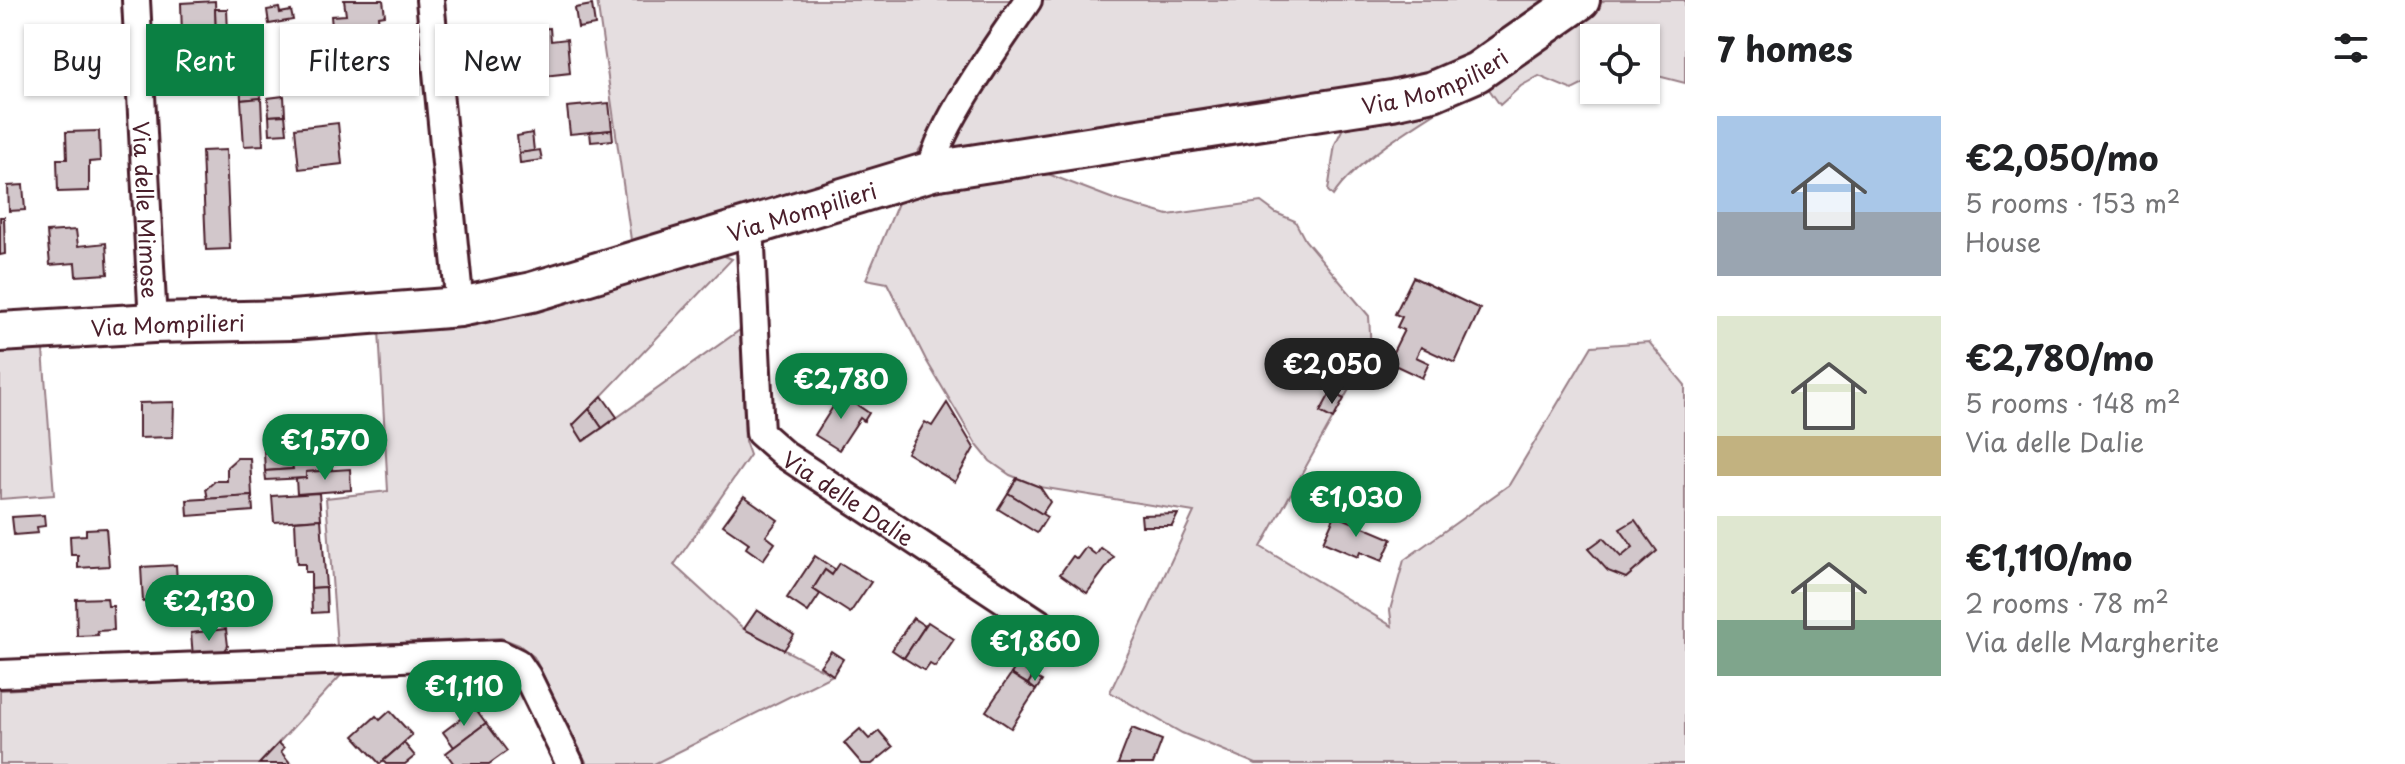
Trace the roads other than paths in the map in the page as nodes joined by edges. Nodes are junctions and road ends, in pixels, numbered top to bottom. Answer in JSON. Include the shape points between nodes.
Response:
{"nodes":[{"id":1,"x":136,"y":0,"type":"edge"},
{"id":2,"x":430,"y":0,"type":"edge"},
{"id":3,"x":1028,"y":0,"type":"edge"},
{"id":4,"x":1580,"y":0,"type":"edge"},
{"id":5,"x":932,"y":171,"type":"junction"},
{"id":6,"x":750,"y":227,"type":"junction"},
{"id":7,"x":460,"y":307,"type":"junction"},
{"id":8,"x":153,"y":323,"type":"junction"},
{"id":9,"x":0,"y":332,"type":"edge"},
{"id":10,"x":1074,"y":646,"type":"dead end"},
{"id":11,"x":0,"y":674,"type":"edge"},
{"id":12,"x":570,"y":764,"type":"edge"}],
"edges":[{"from":1,"to":8,"type":"street","name":"Via delle Mimose"},
{"from":2,"to":7,"type":"street"},
{"from":3,"to":5,"type":"street","via":[[942,134]]},
{"from":4,"to":5,"type":"street","name":"Via Mompilieri","via":[[1477,72],[1433,91]]},
{"from":5,"to":6,"type":"street","name":"Via Mompilieri"},
{"from":6,"to":7,"type":"street","name":"Via Mompilieri","via":[[532,292]]},
{"from":6,"to":10,"type":"street","name":"Via delle Dalie","via":[[760,433],[785,455]]},
{"from":7,"to":8,"type":"street","name":"Via Mompilieri","via":[[292,320]]},
{"from":8,"to":9,"type":"street","name":"Via Mompilieri"},
{"from":11,"to":12,"type":"street","via":[[500,654],[518,663],[527,676]]}]}
